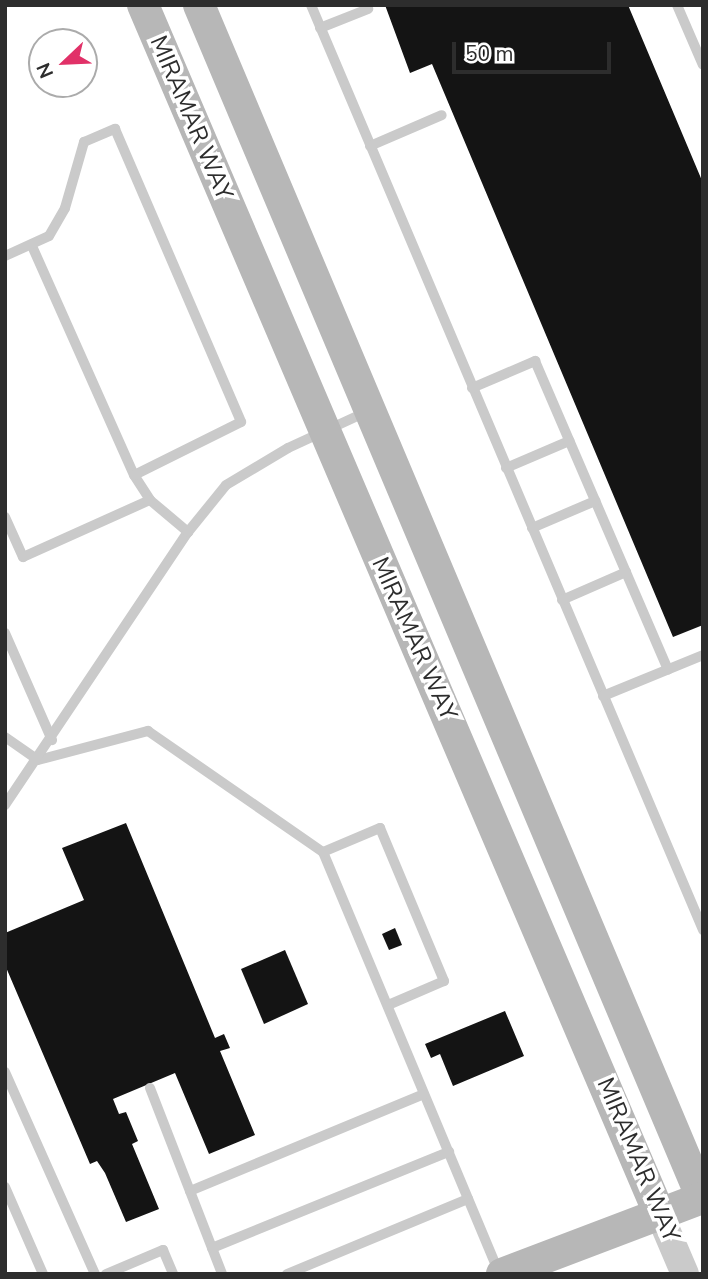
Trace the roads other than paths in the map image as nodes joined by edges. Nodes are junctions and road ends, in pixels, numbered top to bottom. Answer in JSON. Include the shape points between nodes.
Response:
{"nodes":[{"id":1,"x":143,"y":5,"type":"edge"},
{"id":2,"x":199,"y":5,"type":"edge"},
{"id":3,"x":311,"y":5,"type":"edge"},
{"id":4,"x":677,"y":5,"type":"edge"},
{"id":5,"x":368,"y":9,"type":"dead end"},
{"id":6,"x":320,"y":28,"type":"junction"},
{"id":7,"x":703,"y":65,"type":"edge"},
{"id":8,"x":442,"y":115,"type":"dead end"},
{"id":9,"x":370,"y":146,"type":"junction"},
{"id":10,"x":32,"y":246,"type":"junction"},
{"id":11,"x":5,"y":256,"type":"edge"},
{"id":12,"x":472,"y":388,"type":"junction"},
{"id":13,"x":372,"y":409,"type":"junction"},
{"id":14,"x":323,"y":430,"type":"junction"},
{"id":15,"x":569,"y":441,"type":"junction"},
{"id":16,"x":506,"y":468,"type":"junction"},
{"id":17,"x":134,"y":475,"type":"junction"},
{"id":18,"x":150,"y":500,"type":"junction"},
{"id":19,"x":595,"y":501,"type":"junction"},
{"id":20,"x":5,"y":517,"type":"edge"},
{"id":21,"x":532,"y":528,"type":"junction"},
{"id":22,"x":188,"y":532,"type":"junction"},
{"id":23,"x":626,"y":572,"type":"junction"},
{"id":24,"x":562,"y":600,"type":"junction"},
{"id":25,"x":5,"y":633,"type":"edge"},
{"id":26,"x":703,"y":655,"type":"edge"},
{"id":27,"x":668,"y":670,"type":"junction"},
{"id":28,"x":603,"y":696,"type":"junction"},
{"id":29,"x":5,"y":737,"type":"edge"},
{"id":30,"x":51,"y":740,"type":"junction"},
{"id":31,"x":38,"y":760,"type":"junction"},
{"id":32,"x":5,"y":805,"type":"edge"},
{"id":33,"x":323,"y":852,"type":"junction"},
{"id":34,"x":703,"y":930,"type":"edge"},
{"id":35,"x":388,"y":1005,"type":"junction"},
{"id":36,"x":5,"y":1072,"type":"edge"},
{"id":37,"x":150,"y":1088,"type":"dead end"},
{"id":38,"x":424,"y":1094,"type":"junction"},
{"id":39,"x":449,"y":1152,"type":"junction"},
{"id":40,"x":5,"y":1187,"type":"edge"},
{"id":41,"x":190,"y":1191,"type":"junction"},
{"id":42,"x":703,"y":1198,"type":"edge"},
{"id":43,"x":468,"y":1199,"type":"junction"},
{"id":44,"x":659,"y":1213,"type":"junction"},
{"id":45,"x":212,"y":1248,"type":"junction"},
{"id":46,"x":43,"y":1274,"type":"edge"},
{"id":47,"x":94,"y":1274,"type":"edge"},
{"id":48,"x":106,"y":1274,"type":"edge"},
{"id":49,"x":173,"y":1274,"type":"edge"},
{"id":50,"x":222,"y":1274,"type":"edge"},
{"id":51,"x":287,"y":1274,"type":"edge"},
{"id":52,"x":501,"y":1274,"type":"edge"},
{"id":53,"x":685,"y":1274,"type":"edge"}],
"edges":[{"from":1,"to":14,"type":"main road","name":"MIRAMAR WAY"},
{"from":2,"to":13,"type":"main road","name":"MIRAMAR WAY"},
{"from":3,"to":6,"type":"lane"},
{"from":4,"to":7,"type":"lane"},
{"from":5,"to":6,"type":"lane"},
{"from":6,"to":9,"type":"lane"},
{"from":8,"to":9,"type":"lane"},
{"from":9,"to":12,"type":"lane"},
{"from":10,"to":11,"type":"lane"},
{"from":10,"to":17,"type":"lane"},
{"from":10,"to":17,"type":"lane","via":[[49,236],[65,208],[84,142],[115,129],[241,422]]},
{"from":12,"to":15,"type":"lane","via":[[535,361]]},
{"from":12,"to":16,"type":"lane"},
{"from":13,"to":14,"type":"lane"},
{"from":13,"to":42,"type":"main road","name":"MIRAMAR WAY"},
{"from":14,"to":22,"type":"lane","via":[[226,485]]},
{"from":14,"to":44,"type":"main road","name":"MIRAMAR WAY"},
{"from":15,"to":16,"type":"lane"},
{"from":15,"to":19,"type":"lane"},
{"from":16,"to":21,"type":"lane"},
{"from":17,"to":18,"type":"lane"},
{"from":18,"to":20,"type":"lane","via":[[23,556]]},
{"from":18,"to":22,"type":"lane"},
{"from":19,"to":21,"type":"lane"},
{"from":19,"to":23,"type":"lane"},
{"from":21,"to":24,"type":"lane"},
{"from":22,"to":30,"type":"lane"},
{"from":23,"to":24,"type":"lane"},
{"from":23,"to":27,"type":"lane"},
{"from":24,"to":28,"type":"lane"},
{"from":25,"to":30,"type":"lane"},
{"from":26,"to":27,"type":"lane"},
{"from":27,"to":28,"type":"lane"},
{"from":28,"to":34,"type":"lane"},
{"from":29,"to":31,"type":"lane"},
{"from":30,"to":31,"type":"lane"},
{"from":31,"to":32,"type":"lane"},
{"from":31,"to":33,"type":"lane","via":[[148,731]]},
{"from":33,"to":35,"type":"lane"},
{"from":33,"to":35,"type":"lane","via":[[380,828],[434,955],[444,981]]},
{"from":35,"to":38,"type":"lane"},
{"from":36,"to":47,"type":"lane"},
{"from":37,"to":41,"type":"lane"},
{"from":38,"to":39,"type":"lane"},
{"from":38,"to":41,"type":"lane"},
{"from":39,"to":43,"type":"lane"},
{"from":39,"to":45,"type":"lane"},
{"from":40,"to":46,"type":"lane"},
{"from":41,"to":45,"type":"lane"},
{"from":42,"to":44,"type":"main road"},
{"from":43,"to":51,"type":"lane"},
{"from":43,"to":52,"type":"lane"},
{"from":44,"to":52,"type":"main road"},
{"from":44,"to":53,"type":"street","name":"MIRAMAR WAY"},
{"from":45,"to":50,"type":"lane"},
{"from":48,"to":49,"type":"lane","via":[[163,1250]]}]}
